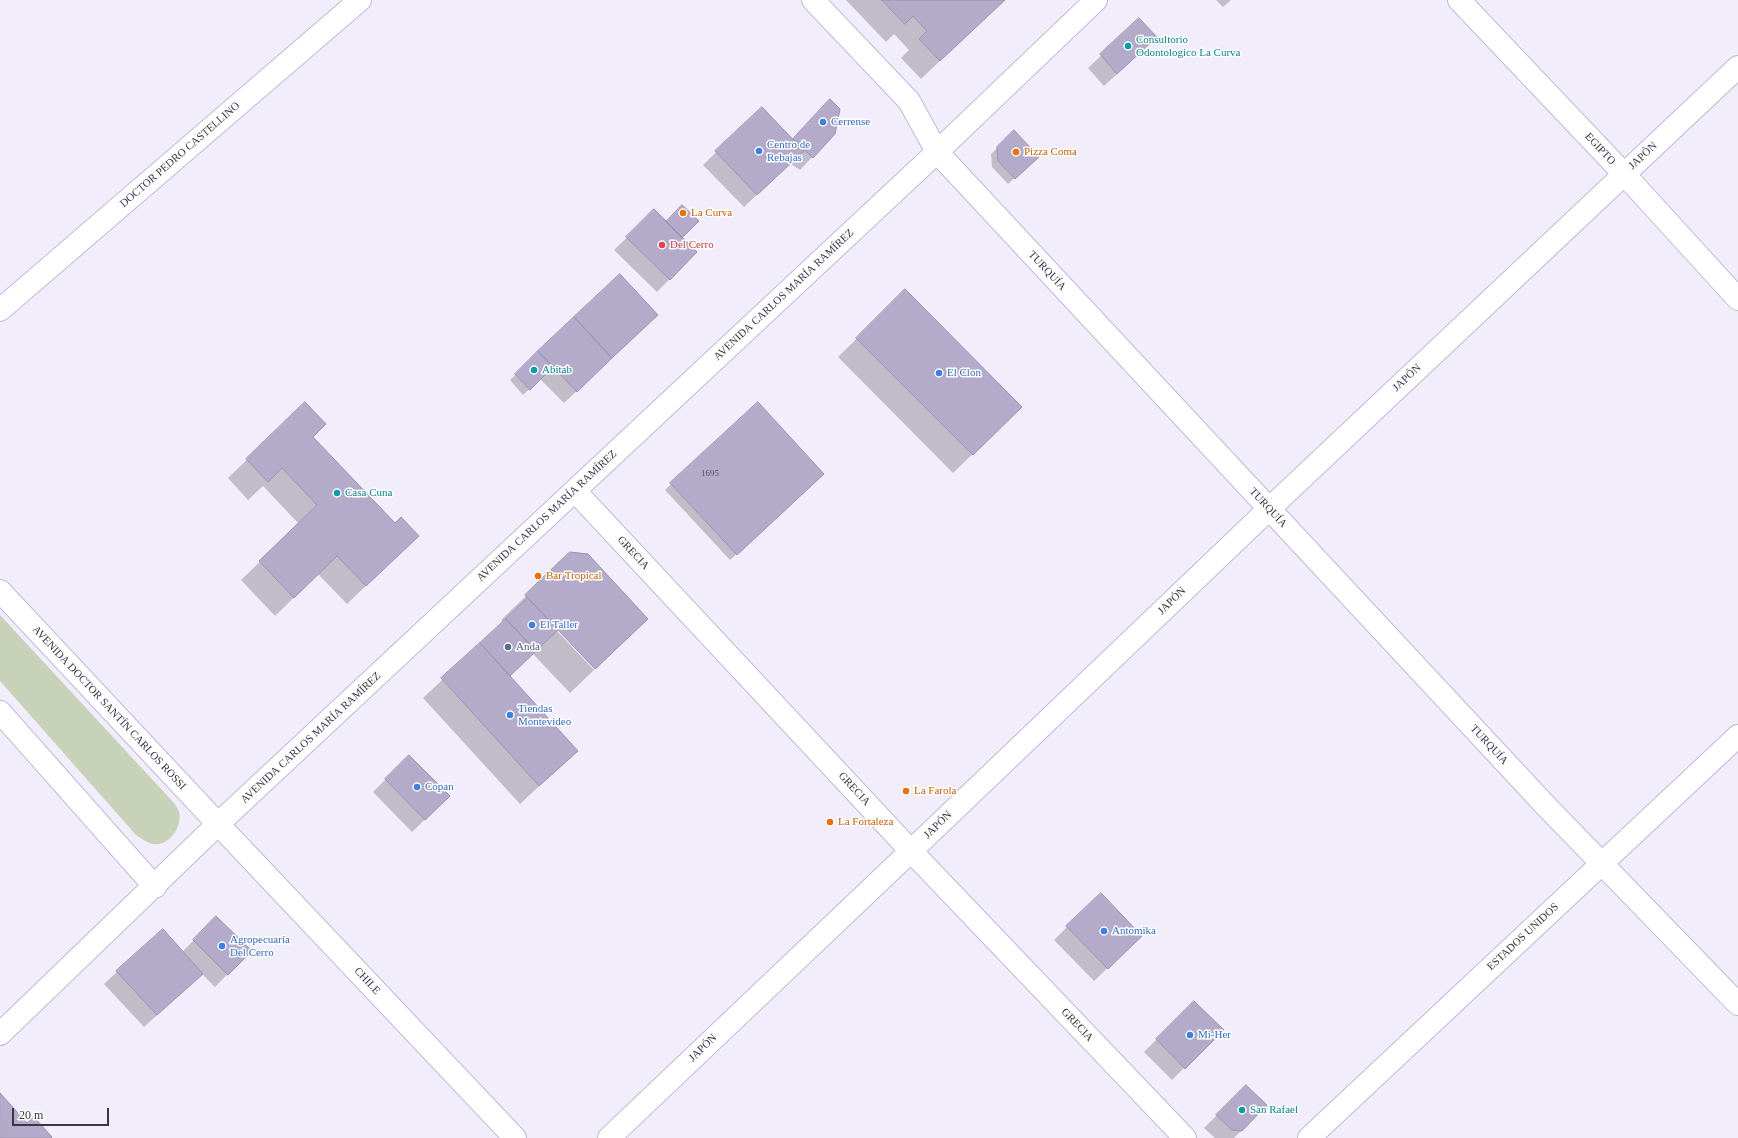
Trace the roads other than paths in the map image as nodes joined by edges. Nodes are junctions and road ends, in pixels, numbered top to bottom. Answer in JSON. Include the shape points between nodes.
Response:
{"nodes":[{"id":1,"x":360,"y":0,"type":"edge"},
{"id":2,"x":813,"y":0,"type":"edge"},
{"id":3,"x":1096,"y":0,"type":"edge"},
{"id":4,"x":1459,"y":0,"type":"edge"},
{"id":5,"x":1738,"y":67,"type":"edge"},
{"id":6,"x":937,"y":152,"type":"junction"},
{"id":7,"x":1624,"y":174,"type":"junction"},
{"id":8,"x":1738,"y":299,"type":"edge"},
{"id":9,"x":0,"y":310,"type":"edge"},
{"id":10,"x":575,"y":491,"type":"junction"},
{"id":11,"x":1269,"y":510,"type":"junction"},
{"id":12,"x":0,"y":591,"type":"edge"},
{"id":13,"x":0,"y":712,"type":"edge"},
{"id":14,"x":1738,"y":736,"type":"edge"},
{"id":15,"x":218,"y":824,"type":"junction"},
{"id":16,"x":911,"y":851,"type":"junction"},
{"id":17,"x":1601,"y":864,"type":"junction"},
{"id":18,"x":155,"y":887,"type":"junction"},
{"id":19,"x":1738,"y":1004,"type":"edge"},
{"id":20,"x":0,"y":1034,"type":"edge"},
{"id":21,"x":515,"y":1138,"type":"edge"},
{"id":22,"x":609,"y":1138,"type":"edge"},
{"id":23,"x":1185,"y":1138,"type":"edge"},
{"id":24,"x":1309,"y":1138,"type":"edge"}],
"edges":[{"from":1,"to":9,"type":"street","name":"DOCTOR PEDRO CASTELLINO"},
{"from":2,"to":6,"type":"street","name":"TURQUÍA","via":[[909,101]]},
{"from":3,"to":6,"type":"street","name":"AVENIDA CARLOS MARÍA RAMÍREZ"},
{"from":4,"to":7,"type":"street","name":"EGIPTO"},
{"from":5,"to":7,"type":"street","name":"JAPÓN"},
{"from":6,"to":10,"type":"street","name":"AVENIDA CARLOS MARÍA RAMÍREZ"},
{"from":6,"to":11,"type":"street","name":"TURQUÍA"},
{"from":7,"to":8,"type":"street","name":"EGIPTO"},
{"from":7,"to":11,"type":"street","name":"JAPÓN"},
{"from":10,"to":15,"type":"street","name":"AVENIDA CARLOS MARÍA RAMÍREZ"},
{"from":10,"to":16,"type":"street","name":"GRECIA"},
{"from":11,"to":16,"type":"street","name":"JAPÓN"},
{"from":11,"to":17,"type":"street","name":"TURQUÍA"},
{"from":12,"to":15,"type":"street","name":"AVENIDA DOCTOR SANTÍN CARLOS ROSSI"},
{"from":13,"to":18,"type":"street"},
{"from":14,"to":17,"type":"street","name":"ESTADOS UNIDOS"},
{"from":15,"to":18,"type":"street","name":"AVENIDA CARLOS MARÍA RAMÍREZ"},
{"from":15,"to":21,"type":"street","name":"CHILE"},
{"from":16,"to":22,"type":"street","name":"JAPÓN"},
{"from":16,"to":23,"type":"street","name":"GRECIA"},
{"from":17,"to":19,"type":"street","name":"TURQUÍA"},
{"from":17,"to":24,"type":"street","name":"ESTADOS UNIDOS"},
{"from":18,"to":20,"type":"street","name":"AVENIDA CARLOS MARÍA RAMÍREZ"}]}
